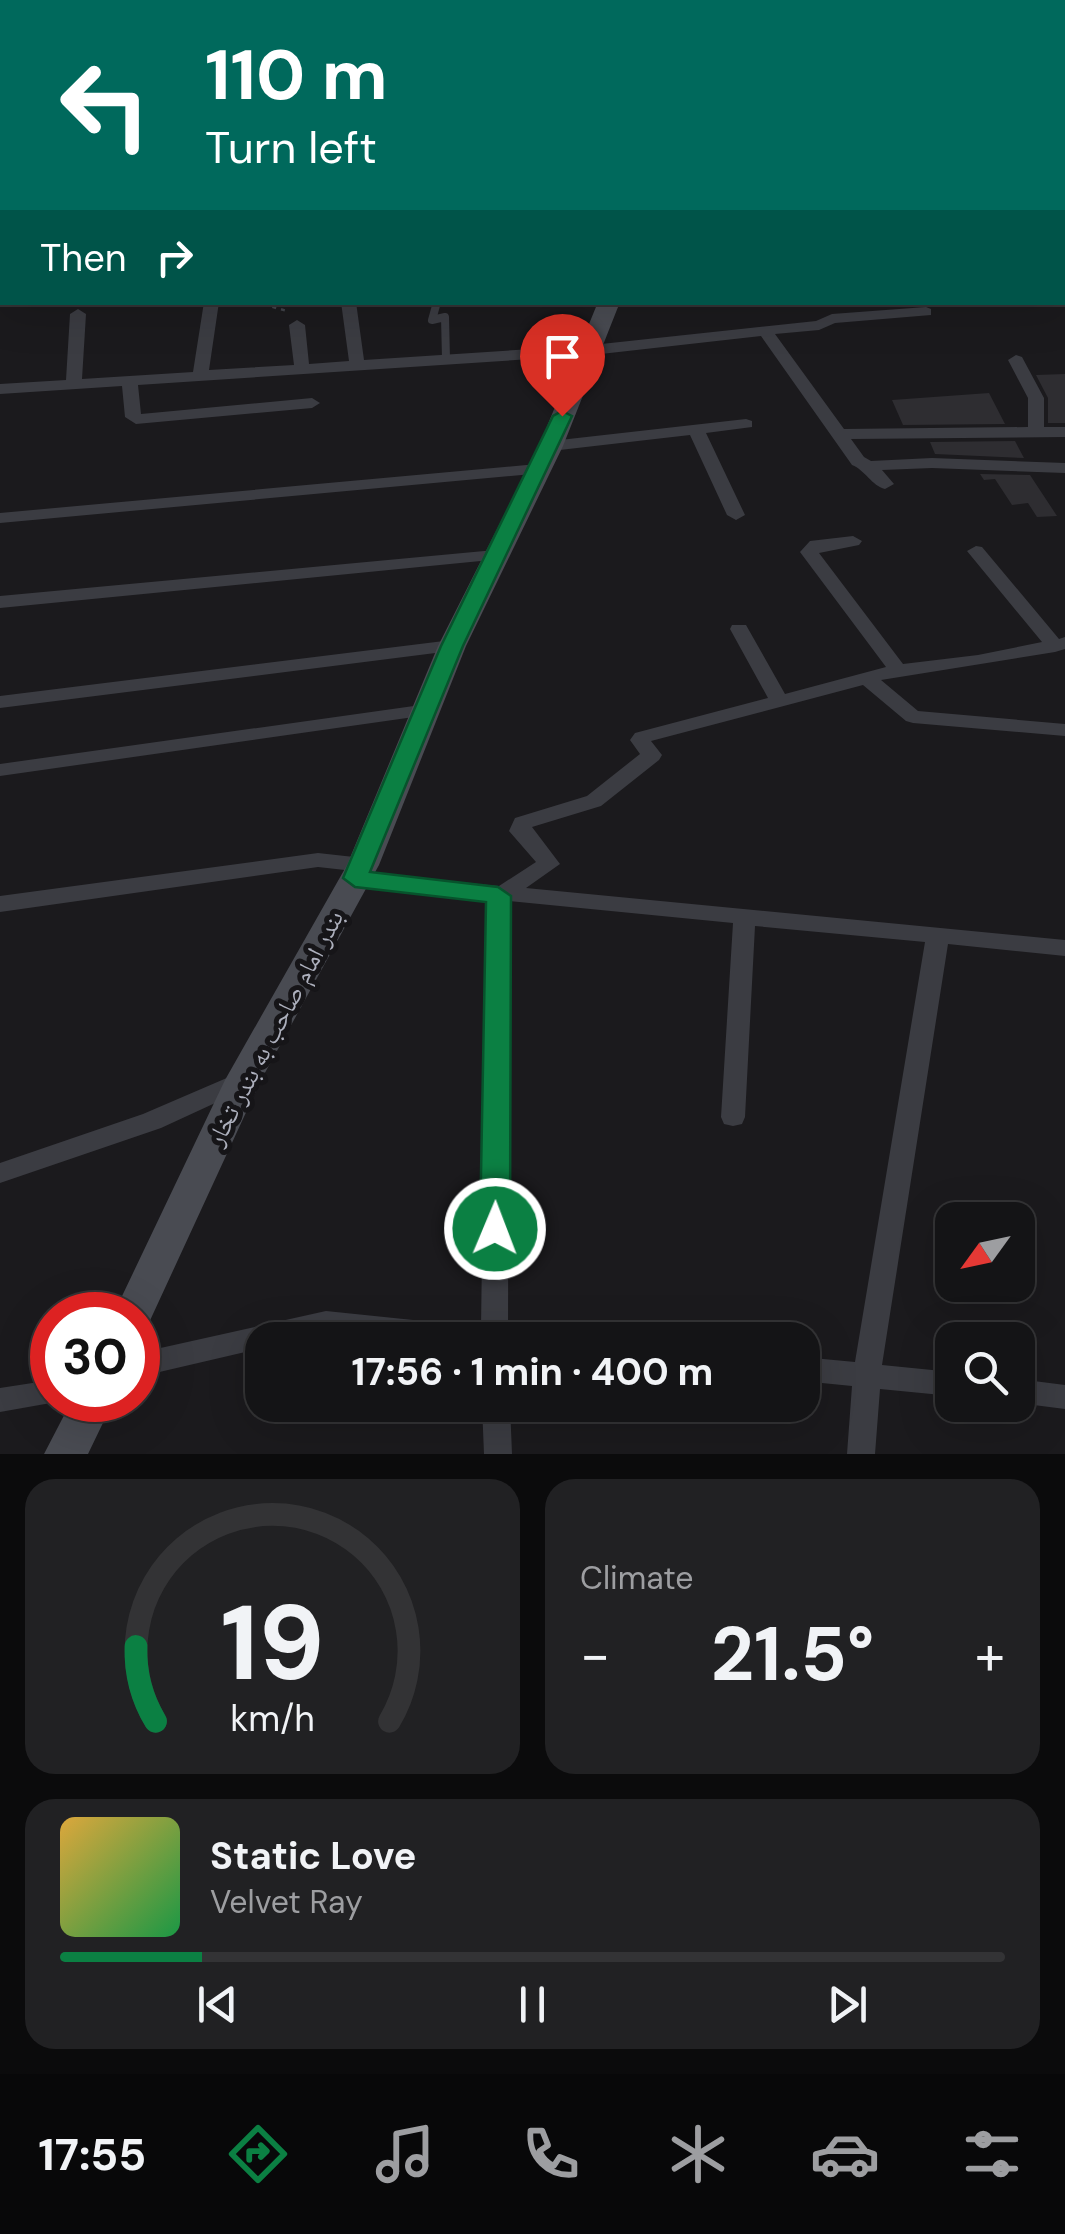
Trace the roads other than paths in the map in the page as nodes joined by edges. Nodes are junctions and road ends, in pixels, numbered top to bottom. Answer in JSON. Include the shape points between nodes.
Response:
{"nodes":[{"id":1,"x":212,"y":305,"type":"edge"},
{"id":2,"x":348,"y":305,"type":"edge"},
{"id":3,"x":436,"y":305,"type":"edge"},
{"id":4,"x":608,"y":305,"type":"edge"},
{"id":5,"x":926,"y":312,"type":"dead end"},
{"id":6,"x":78,"y":314,"type":"dead end"},
{"id":7,"x":297,"y":324,"type":"dead end"},
{"id":8,"x":766,"y":332,"type":"junction"},
{"id":9,"x":592,"y":350,"type":"junction"},
{"id":10,"x":446,"y":359,"type":"junction"},
{"id":11,"x":1016,"y":360,"type":"dead end"},
{"id":12,"x":357,"y":363,"type":"junction"},
{"id":13,"x":302,"y":368,"type":"junction"},
{"id":14,"x":200,"y":374,"type":"junction"},
{"id":15,"x":130,"y":382,"type":"junction"},
{"id":16,"x":74,"y":386,"type":"junction"},
{"id":17,"x":0,"y":390,"type":"edge"},
{"id":18,"x":312,"y":403,"type":"dead end"},
{"id":19,"x":746,"y":424,"type":"dead end"},
{"id":20,"x":696,"y":430,"type":"junction"},
{"id":21,"x":1036,"y":431,"type":"junction"},
{"id":22,"x":1065,"y":432,"type":"edge"},
{"id":23,"x":841,"y":434,"type":"junction"},
{"id":24,"x":544,"y":458,"type":"junction"},
{"id":25,"x":869,"y":466,"type":"junction"},
{"id":26,"x":1065,"y":468,"type":"edge"},
{"id":27,"x":885,"y":484,"type":"dead end"},
{"id":28,"x":736,"y":516,"type":"dead end"},
{"id":29,"x":0,"y":518,"type":"edge"},
{"id":30,"x":854,"y":542,"type":"dead end"},
{"id":31,"x":976,"y":551,"type":"dead end"},
{"id":32,"x":496,"y":555,"type":"junction"},
{"id":33,"x":0,"y":602,"type":"edge"},
{"id":34,"x":739,"y":629,"type":"dead end"},
{"id":35,"x":1060,"y":644,"type":"edge"},
{"id":36,"x":452,"y":646,"type":"junction"},
{"id":37,"x":898,"y":670,"type":"junction"},
{"id":38,"x":868,"y":678,"type":"junction"},
{"id":39,"x":779,"y":701,"type":"junction"},
{"id":40,"x":0,"y":702,"type":"edge"},
{"id":41,"x":428,"y":710,"type":"junction"},
{"id":42,"x":1065,"y":730,"type":"edge"},
{"id":43,"x":0,"y":770,"type":"edge"},
{"id":44,"x":359,"y":872,"type":"junction"},
{"id":45,"x":498,"y":896,"type":"junction"},
{"id":46,"x":0,"y":904,"type":"edge"},
{"id":47,"x":744,"y":919,"type":"junction"},
{"id":48,"x":938,"y":934,"type":"junction"},
{"id":49,"x":1065,"y":948,"type":"edge"},
{"id":50,"x":243,"y":1080,"type":"junction"},
{"id":51,"x":733,"y":1118,"type":"dead end"},
{"id":52,"x":0,"y":1173,"type":"edge"},
{"id":53,"x":144,"y":1292,"type":"edge"},
{"id":54,"x":493,"y":1322,"type":"edge"},
{"id":55,"x":245,"y":1341,"type":"edge"},
{"id":56,"x":160,"y":1360,"type":"edge"},
{"id":57,"x":820,"y":1371,"type":"edge"},
{"id":58,"x":867,"y":1375,"type":"junction"},
{"id":59,"x":935,"y":1382,"type":"edge"},
{"id":60,"x":1035,"y":1394,"type":"edge"},
{"id":61,"x":30,"y":1395,"type":"edge"},
{"id":62,"x":1065,"y":1397,"type":"edge"},
{"id":63,"x":0,"y":1400,"type":"edge"},
{"id":64,"x":82,"y":1422,"type":"edge"},
{"id":65,"x":497,"y":1422,"type":"edge"},
{"id":66,"x":66,"y":1454,"type":"edge"},
{"id":67,"x":498,"y":1454,"type":"edge"},
{"id":68,"x":862,"y":1454,"type":"edge"}],
"edges":[{"from":1,"to":14,"type":"street"},
{"from":2,"to":12,"type":"street"},
{"from":3,"to":10,"type":"lane","via":[[432,320],[445,318]]},
{"from":4,"to":9,"type":"main road","name":"بندر امام صاحب به بندر تخار"},
{"from":5,"to":8,"type":"street"},
{"from":6,"to":16,"type":"street"},
{"from":7,"to":13,"type":"street"},
{"from":8,"to":9,"type":"street"},
{"from":8,"to":23,"type":"street"},
{"from":9,"to":10,"type":"street"},
{"from":9,"to":24,"type":"main road","name":"بندر امام صاحب به بندر تخار"},
{"from":10,"to":12,"type":"street"},
{"from":11,"to":21,"type":"street","via":[[1036,398]]},
{"from":12,"to":13,"type":"street"},
{"from":13,"to":14,"type":"street"},
{"from":14,"to":15,"type":"street"},
{"from":15,"to":16,"type":"street"},
{"from":15,"to":18,"type":"street","via":[[136,419]]},
{"from":16,"to":17,"type":"street"},
{"from":19,"to":20,"type":"street"},
{"from":20,"to":24,"type":"street"},
{"from":20,"to":28,"type":"street"},
{"from":21,"to":22,"type":"street"},
{"from":21,"to":23,"type":"street"},
{"from":23,"to":25,"type":"street"},
{"from":24,"to":29,"type":"street"},
{"from":24,"to":32,"type":"main road","name":"بندر امام صاحب به بندر تخار"},
{"from":25,"to":26,"type":"street"},
{"from":25,"to":27,"type":"street"},
{"from":30,"to":37,"type":"street","via":[[816,545],[809,552]]},
{"from":31,"to":35,"type":"street"},
{"from":32,"to":33,"type":"street"},
{"from":32,"to":36,"type":"main road","name":"بندر امام صاحب به بندر تخار"},
{"from":34,"to":39,"type":"street"},
{"from":35,"to":37,"type":"street"},
{"from":36,"to":40,"type":"street"},
{"from":36,"to":41,"type":"main road","name":"بندر امام صاحب به بندر تخار"},
{"from":37,"to":38,"type":"street"},
{"from":38,"to":39,"type":"street"},
{"from":38,"to":42,"type":"street","via":[[913,717]]},
{"from":39,"to":45,"type":"street","via":[[642,736],[652,756],[594,801],[522,824],[520,831],[549,864]]},
{"from":41,"to":43,"type":"street"},
{"from":41,"to":44,"type":"main road","name":"بندر امام صاحب به بندر تخار"},
{"from":44,"to":45,"type":"street"},
{"from":44,"to":46,"type":"street","via":[[318,860]]},
{"from":44,"to":50,"type":"main road","name":"بندر امام صاحب به بندر تخار"},
{"from":45,"to":47,"type":"street"},
{"from":45,"to":54,"type":"street"},
{"from":47,"to":48,"type":"street"},
{"from":47,"to":51,"type":"street"},
{"from":48,"to":49,"type":"street"},
{"from":48,"to":58,"type":"street"},
{"from":50,"to":52,"type":"street","via":[[152,1121]]},
{"from":50,"to":53,"type":"main road","name":"بندر امام صاحب به بندر تخار"},
{"from":55,"to":56,"type":"street"},
{"from":57,"to":58,"type":"street"},
{"from":58,"to":59,"type":"street"},
{"from":58,"to":68,"type":"street"},
{"from":60,"to":62,"type":"street"},
{"from":61,"to":63,"type":"street"},
{"from":64,"to":66,"type":"main road"},
{"from":65,"to":67,"type":"street"}]}
